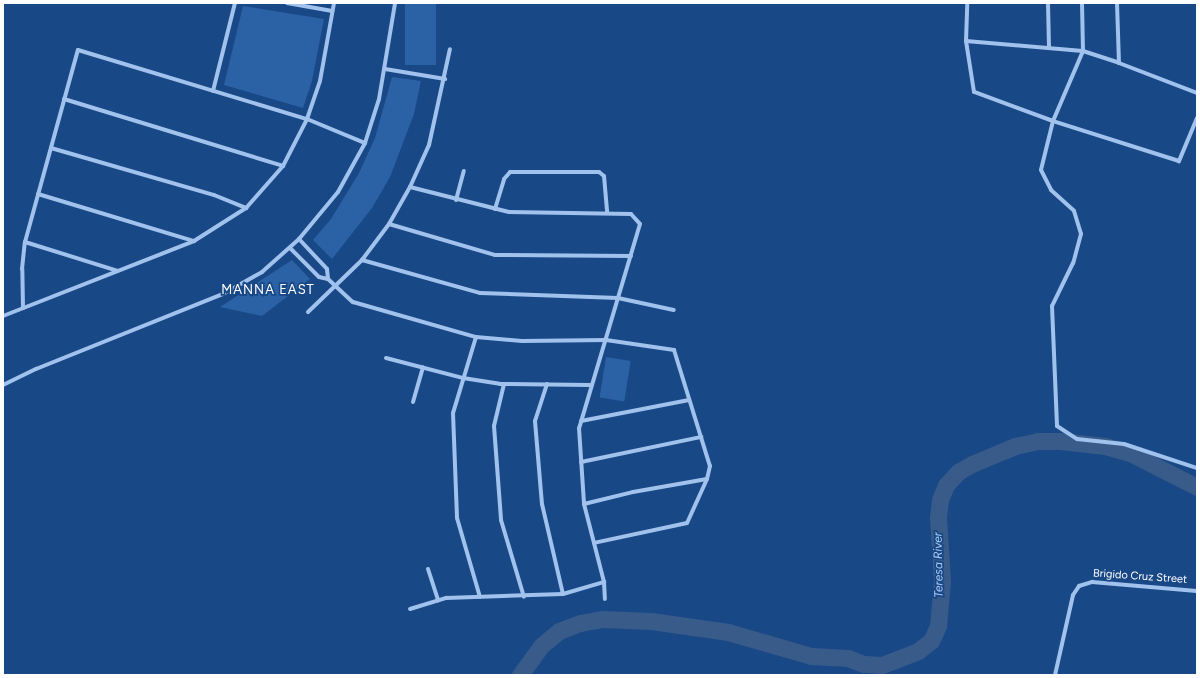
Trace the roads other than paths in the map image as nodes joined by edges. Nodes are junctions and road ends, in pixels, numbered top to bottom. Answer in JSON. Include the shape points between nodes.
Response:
{"nodes":[{"id":1,"x":235,"y":3,"type":"edge"},
{"id":2,"x":287,"y":3,"type":"edge"},
{"id":3,"x":334,"y":3,"type":"edge"},
{"id":4,"x":395,"y":3,"type":"edge"},
{"id":5,"x":967,"y":3,"type":"edge"},
{"id":6,"x":1048,"y":3,"type":"edge"},
{"id":7,"x":1082,"y":3,"type":"edge"},
{"id":8,"x":1117,"y":3,"type":"edge"},
{"id":9,"x":332,"y":11,"type":"junction"},
{"id":10,"x":966,"y":41,"type":"junction"},
{"id":11,"x":1049,"y":48,"type":"junction"},
{"id":12,"x":450,"y":49,"type":"dead end"},
{"id":13,"x":1083,"y":51,"type":"junction"},
{"id":14,"x":1119,"y":64,"type":"junction"},
{"id":15,"x":385,"y":69,"type":"junction"},
{"id":16,"x":445,"y":79,"type":"junction"},
{"id":17,"x":213,"y":91,"type":"junction"},
{"id":18,"x":1197,"y":93,"type":"edge"},
{"id":19,"x":64,"y":99,"type":"junction"},
{"id":20,"x":1197,"y":118,"type":"edge"},
{"id":21,"x":307,"y":119,"type":"junction"},
{"id":22,"x":1054,"y":121,"type":"junction"},
{"id":23,"x":365,"y":143,"type":"junction"},
{"id":24,"x":51,"y":148,"type":"junction"},
{"id":25,"x":283,"y":166,"type":"junction"},
{"id":26,"x":464,"y":171,"type":"dead end"},
{"id":27,"x":410,"y":187,"type":"junction"},
{"id":28,"x":38,"y":194,"type":"junction"},
{"id":29,"x":456,"y":200,"type":"junction"},
{"id":30,"x":246,"y":208,"type":"junction"},
{"id":31,"x":496,"y":210,"type":"junction"},
{"id":32,"x":607,"y":213,"type":"junction"},
{"id":33,"x":389,"y":224,"type":"junction"},
{"id":34,"x":299,"y":239,"type":"junction"},
{"id":35,"x":194,"y":241,"type":"junction"},
{"id":36,"x":25,"y":242,"type":"junction"},
{"id":37,"x":290,"y":248,"type":"junction"},
{"id":38,"x":631,"y":256,"type":"junction"},
{"id":39,"x":362,"y":260,"type":"junction"},
{"id":40,"x":118,"y":271,"type":"junction"},
{"id":41,"x":328,"y":279,"type":"junction"},
{"id":42,"x":336,"y":288,"type":"junction"},
{"id":43,"x":618,"y":298,"type":"junction"},
{"id":44,"x":24,"y":308,"type":"junction"},
{"id":45,"x":674,"y":310,"type":"dead end"},
{"id":46,"x":308,"y":312,"type":"dead end"},
{"id":47,"x":3,"y":316,"type":"edge"},
{"id":48,"x":476,"y":337,"type":"junction"},
{"id":49,"x":606,"y":340,"type":"junction"},
{"id":50,"x":386,"y":358,"type":"dead end"},
{"id":51,"x":423,"y":367,"type":"junction"},
{"id":52,"x":463,"y":378,"type":"junction"},
{"id":53,"x":504,"y":384,"type":"junction"},
{"id":54,"x":547,"y":384,"type":"junction"},
{"id":55,"x":3,"y":385,"type":"edge"},
{"id":56,"x":590,"y":385,"type":"junction"},
{"id":57,"x":690,"y":400,"type":"junction"},
{"id":58,"x":413,"y":402,"type":"dead end"},
{"id":59,"x":581,"y":421,"type":"junction"},
{"id":60,"x":701,"y":437,"type":"junction"},
{"id":61,"x":581,"y":462,"type":"junction"},
{"id":62,"x":1197,"y":468,"type":"edge"},
{"id":63,"x":707,"y":479,"type":"junction"},
{"id":64,"x":584,"y":504,"type":"junction"},
{"id":65,"x":594,"y":543,"type":"junction"},
{"id":66,"x":428,"y":569,"type":"dead end"},
{"id":67,"x":604,"y":582,"type":"junction"},
{"id":68,"x":1197,"y":590,"type":"edge"},
{"id":69,"x":563,"y":594,"type":"junction"},
{"id":70,"x":480,"y":597,"type":"junction"},
{"id":71,"x":524,"y":597,"type":"junction"},
{"id":72,"x":605,"y":599,"type":"dead end"},
{"id":73,"x":438,"y":600,"type":"junction"},
{"id":74,"x":410,"y":609,"type":"dead end"},
{"id":75,"x":1055,"y":675,"type":"edge"}],
"edges":[{"from":1,"to":17,"type":"street"},
{"from":2,"to":9,"type":"street"},
{"from":3,"to":9,"type":"street"},
{"from":4,"to":15,"type":"street"},
{"from":5,"to":10,"type":"street"},
{"from":6,"to":11,"type":"street"},
{"from":7,"to":13,"type":"street"},
{"from":8,"to":14,"type":"street"},
{"from":9,"to":21,"type":"street","via":[[320,81]]},
{"from":10,"to":11,"type":"street"},
{"from":10,"to":22,"type":"street","via":[[974,92]]},
{"from":11,"to":13,"type":"street"},
{"from":12,"to":16,"type":"street"},
{"from":13,"to":14,"type":"street"},
{"from":13,"to":22,"type":"street"},
{"from":14,"to":18,"type":"street"},
{"from":15,"to":16,"type":"street"},
{"from":15,"to":23,"type":"street","via":[[378,105]]},
{"from":16,"to":27,"type":"street","via":[[429,145]]},
{"from":17,"to":19,"type":"street","via":[[78,50]]},
{"from":17,"to":21,"type":"street"},
{"from":19,"to":24,"type":"street"},
{"from":19,"to":25,"type":"street"},
{"from":20,"to":22,"type":"street","via":[[1179,161]]},
{"from":21,"to":23,"type":"street"},
{"from":21,"to":25,"type":"street"},
{"from":22,"to":62,"type":"street","via":[[1041,170],[1051,190],[1074,211],[1081,234],[1073,263],[1052,306],[1057,426],[1077,439],[1124,444]]},
{"from":23,"to":34,"type":"street","via":[[338,192]]},
{"from":24,"to":28,"type":"street"},
{"from":24,"to":30,"type":"street","via":[[214,195]]},
{"from":25,"to":30,"type":"street"},
{"from":26,"to":29,"type":"street"},
{"from":27,"to":29,"type":"street"},
{"from":27,"to":33,"type":"street"},
{"from":28,"to":35,"type":"street"},
{"from":28,"to":36,"type":"street"},
{"from":29,"to":31,"type":"street"},
{"from":30,"to":35,"type":"street"},
{"from":31,"to":32,"type":"street"},
{"from":31,"to":32,"type":"street","via":[[504,179],[510,172],[598,172],[604,176]]},
{"from":32,"to":38,"type":"street","via":[[632,214],[640,224]]},
{"from":33,"to":38,"type":"street","via":[[495,255]]},
{"from":33,"to":39,"type":"street"},
{"from":34,"to":37,"type":"street"},
{"from":34,"to":41,"type":"street","via":[[327,269]]},
{"from":35,"to":40,"type":"street"},
{"from":36,"to":40,"type":"street"},
{"from":36,"to":44,"type":"street","via":[[22,269]]},
{"from":37,"to":41,"type":"street","via":[[318,277]]},
{"from":37,"to":55,"type":"street","via":[[262,272],[223,294],[36,369]]},
{"from":38,"to":43,"type":"street"},
{"from":39,"to":42,"type":"street"},
{"from":39,"to":43,"type":"street","via":[[480,293]]},
{"from":40,"to":44,"type":"street"},
{"from":41,"to":42,"type":"street"},
{"from":42,"to":46,"type":"street"},
{"from":42,"to":48,"type":"street","via":[[353,302]]},
{"from":43,"to":45,"type":"street"},
{"from":43,"to":49,"type":"street"},
{"from":44,"to":47,"type":"street"},
{"from":48,"to":49,"type":"street","via":[[522,341]]},
{"from":48,"to":52,"type":"street"},
{"from":49,"to":56,"type":"street"},
{"from":49,"to":57,"type":"street","via":[[674,350]]},
{"from":50,"to":51,"type":"street"},
{"from":51,"to":52,"type":"street"},
{"from":51,"to":58,"type":"street"},
{"from":52,"to":53,"type":"street"},
{"from":52,"to":70,"type":"street","via":[[453,413],[456,518]]},
{"from":53,"to":54,"type":"street"},
{"from":53,"to":71,"type":"street","via":[[494,426],[501,520]]},
{"from":54,"to":56,"type":"street"},
{"from":54,"to":69,"type":"street","via":[[536,429],[542,504]]},
{"from":56,"to":59,"type":"street"},
{"from":57,"to":59,"type":"street"},
{"from":57,"to":60,"type":"street"},
{"from":59,"to":61,"type":"street"},
{"from":60,"to":61,"type":"street"},
{"from":60,"to":63,"type":"street","via":[[710,466]]},
{"from":61,"to":64,"type":"street"},
{"from":63,"to":64,"type":"street"},
{"from":63,"to":65,"type":"street","via":[[687,523]]},
{"from":64,"to":65,"type":"street"},
{"from":65,"to":67,"type":"street"},
{"from":66,"to":73,"type":"street"},
{"from":67,"to":69,"type":"street"},
{"from":67,"to":72,"type":"street"},
{"from":68,"to":75,"type":"street","name":"Brigido Cruz Street","via":[[1092,582],[1079,586],[1073,595]]},
{"from":69,"to":71,"type":"street"},
{"from":70,"to":71,"type":"street"},
{"from":70,"to":73,"type":"street"},
{"from":73,"to":74,"type":"street"}]}
